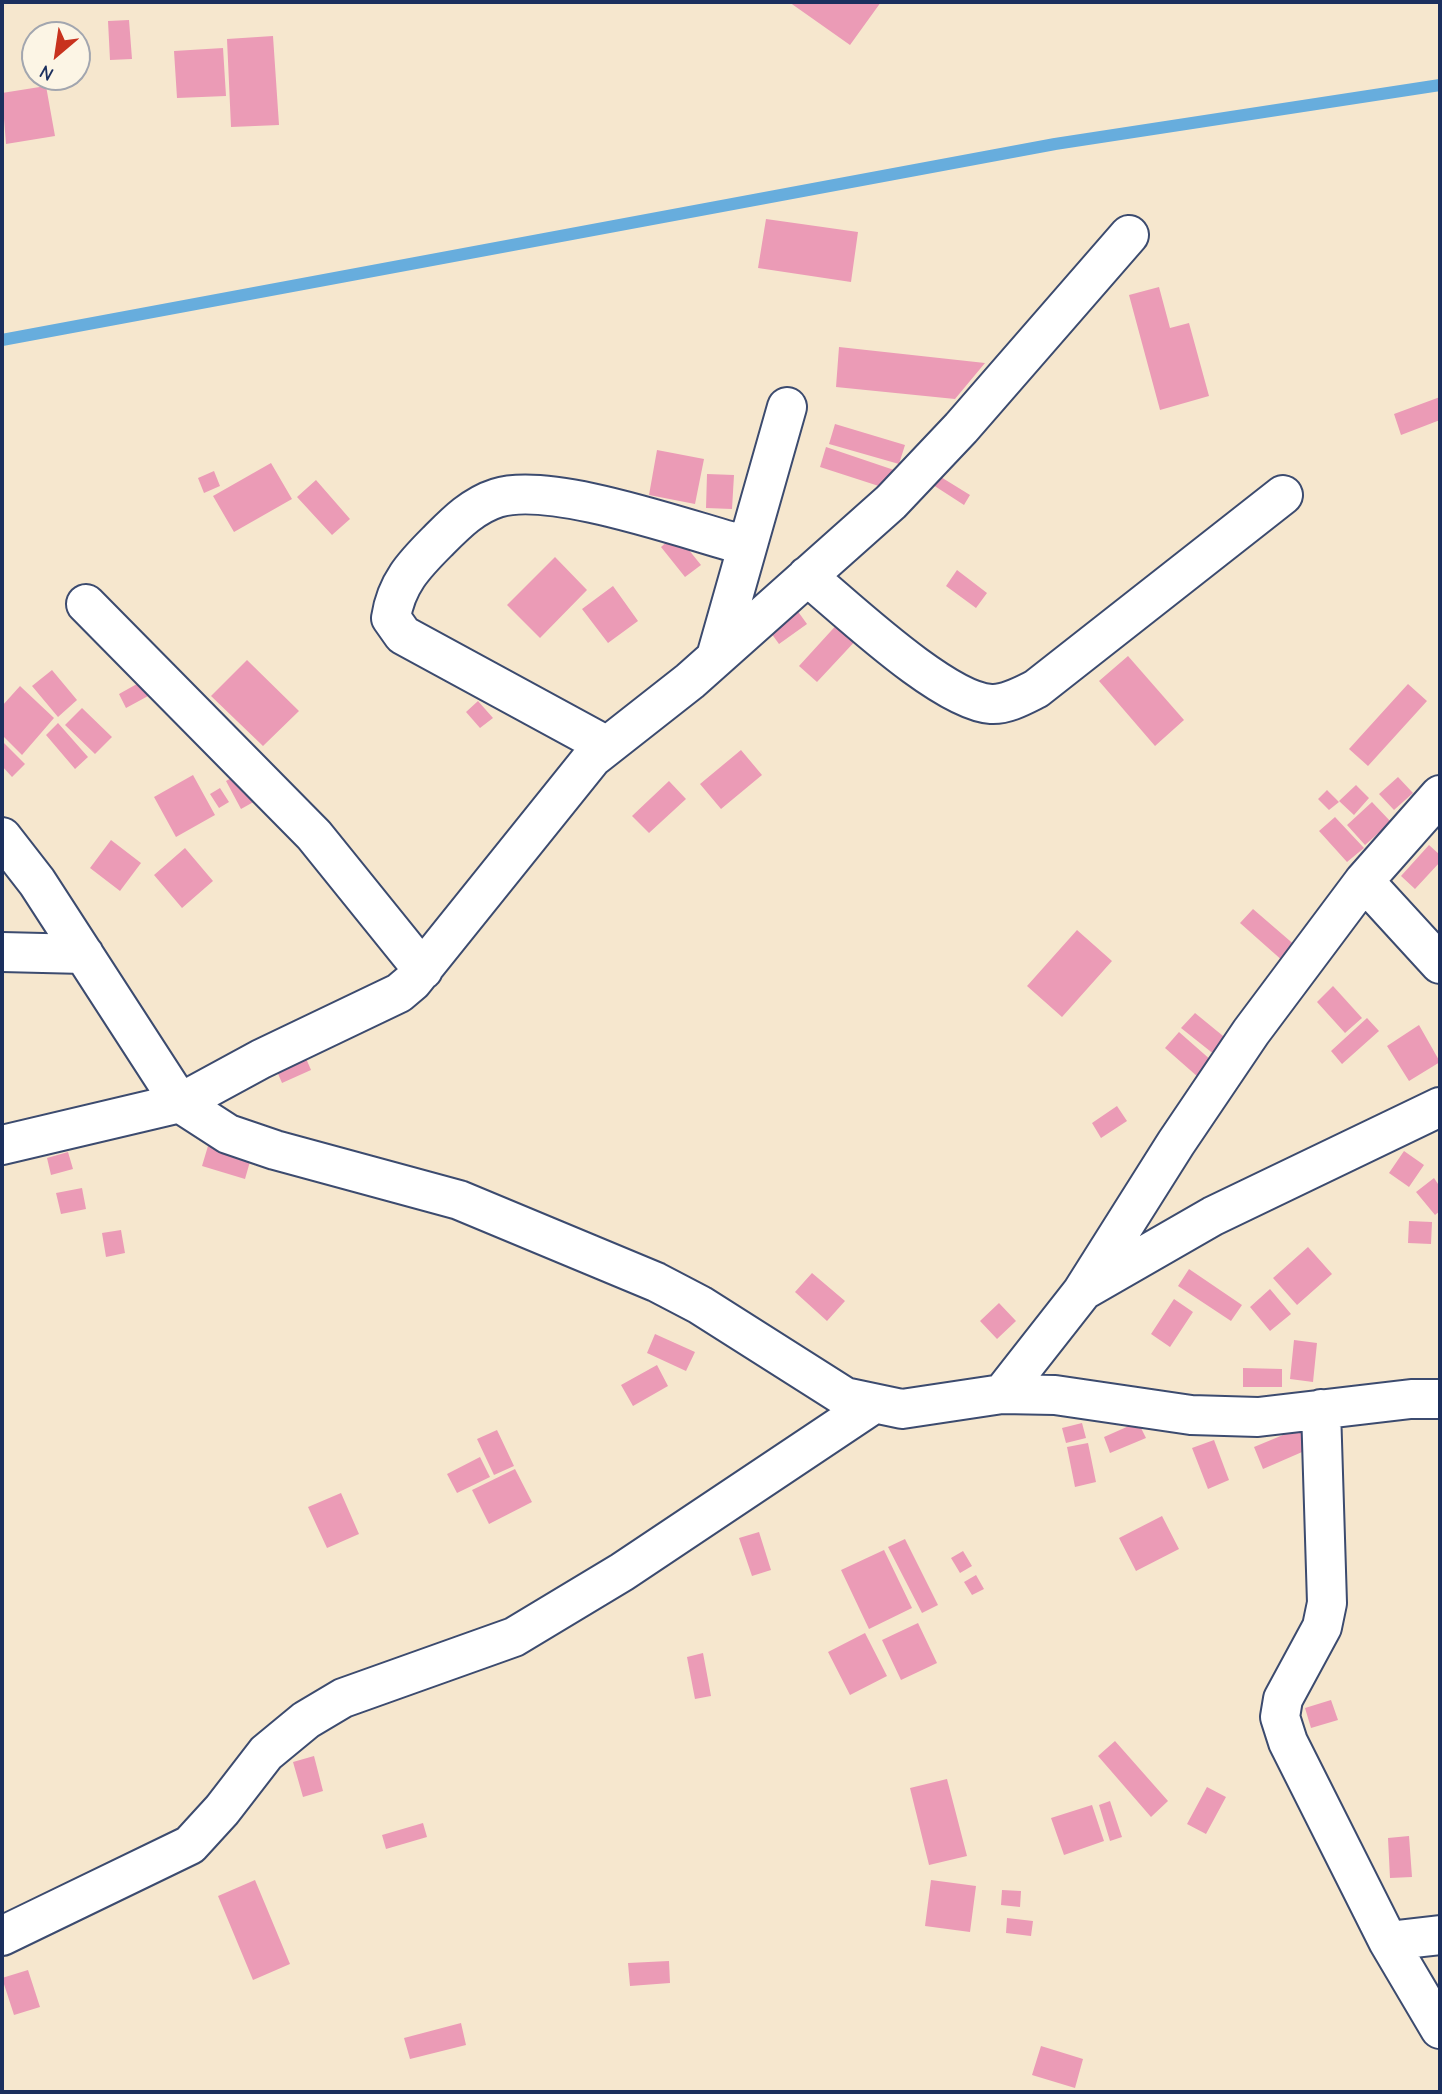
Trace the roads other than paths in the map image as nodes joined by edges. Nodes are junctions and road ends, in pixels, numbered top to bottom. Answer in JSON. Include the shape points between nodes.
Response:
{"nodes":[{"id":1,"x":1129,"y":235,"type":"dead end"},
{"id":2,"x":787,"y":407,"type":"dead end"},
{"id":3,"x":1283,"y":495,"type":"dead end"},
{"id":4,"x":747,"y":546,"type":"junction"},
{"id":5,"x":807,"y":576,"type":"junction"},
{"id":6,"x":86,"y":604,"type":"dead end"},
{"id":7,"x":716,"y":657,"type":"junction"},
{"id":8,"x":607,"y":746,"type":"junction"},
{"id":9,"x":1440,"y":794,"type":"edge"},
{"id":10,"x":2,"y":837,"type":"edge"},
{"id":11,"x":1364,"y":881,"type":"junction"},
{"id":12,"x":2,"y":952,"type":"edge"},
{"id":13,"x":84,"y":954,"type":"junction"},
{"id":14,"x":1440,"y":964,"type":"edge"},
{"id":15,"x":423,"y":970,"type":"junction"},
{"id":16,"x":180,"y":1103,"type":"junction"},
{"id":17,"x":1440,"y":1107,"type":"edge"},
{"id":18,"x":2,"y":1145,"type":"edge"},
{"id":19,"x":1082,"y":1292,"type":"junction"},
{"id":20,"x":1002,"y":1394,"type":"junction"},
{"id":21,"x":1440,"y":1399,"type":"edge"},
{"id":22,"x":872,"y":1405,"type":"junction"},
{"id":23,"x":1321,"y":1409,"type":"junction"},
{"id":24,"x":1440,"y":1935,"type":"edge"},
{"id":25,"x":2,"y":1936,"type":"edge"},
{"id":26,"x":1388,"y":1941,"type":"junction"},
{"id":27,"x":1440,"y":2029,"type":"edge"}],
"edges":[{"from":1,"to":5,"type":"street","via":[[961,428],[891,502]]},
{"from":2,"to":4,"type":"street"},
{"from":3,"to":5,"type":"street","via":[[1036,689],[990,704],[942,685]]},
{"from":4,"to":7,"type":"street"},
{"from":4,"to":8,"type":"street","via":[[542,493],[499,497],[482,504],[409,570],[391,618],[403,635]]},
{"from":5,"to":7,"type":"street"},
{"from":6,"to":15,"type":"street","via":[[314,835]]},
{"from":7,"to":8,"type":"street"},
{"from":8,"to":15,"type":"street","via":[[572,779]]},
{"from":9,"to":11,"type":"street"},
{"from":10,"to":13,"type":"street"},
{"from":11,"to":14,"type":"street"},
{"from":11,"to":19,"type":"street","via":[[1251,1032]]},
{"from":12,"to":13,"type":"street"},
{"from":13,"to":16,"type":"street"},
{"from":15,"to":16,"type":"street","via":[[399,993]]},
{"from":16,"to":18,"type":"street"},
{"from":16,"to":22,"type":"street","via":[[228,1134],[459,1200],[656,1282],[845,1397]]},
{"from":17,"to":19,"type":"street","via":[[1213,1216]]},
{"from":19,"to":20,"type":"street"},
{"from":20,"to":22,"type":"street","via":[[902,1409]]},
{"from":20,"to":23,"type":"street","via":[[1055,1395],[1191,1415],[1258,1417]]},
{"from":21,"to":23,"type":"street"},
{"from":22,"to":25,"type":"street","via":[[525,1631],[344,1698],[306,1720],[267,1753],[190,1845]]},
{"from":23,"to":26,"type":"street","via":[[1327,1603],[1322,1627],[1283,1699],[1280,1717],[1288,1742]]},
{"from":24,"to":26,"type":"street"},
{"from":26,"to":27,"type":"street"}]}
